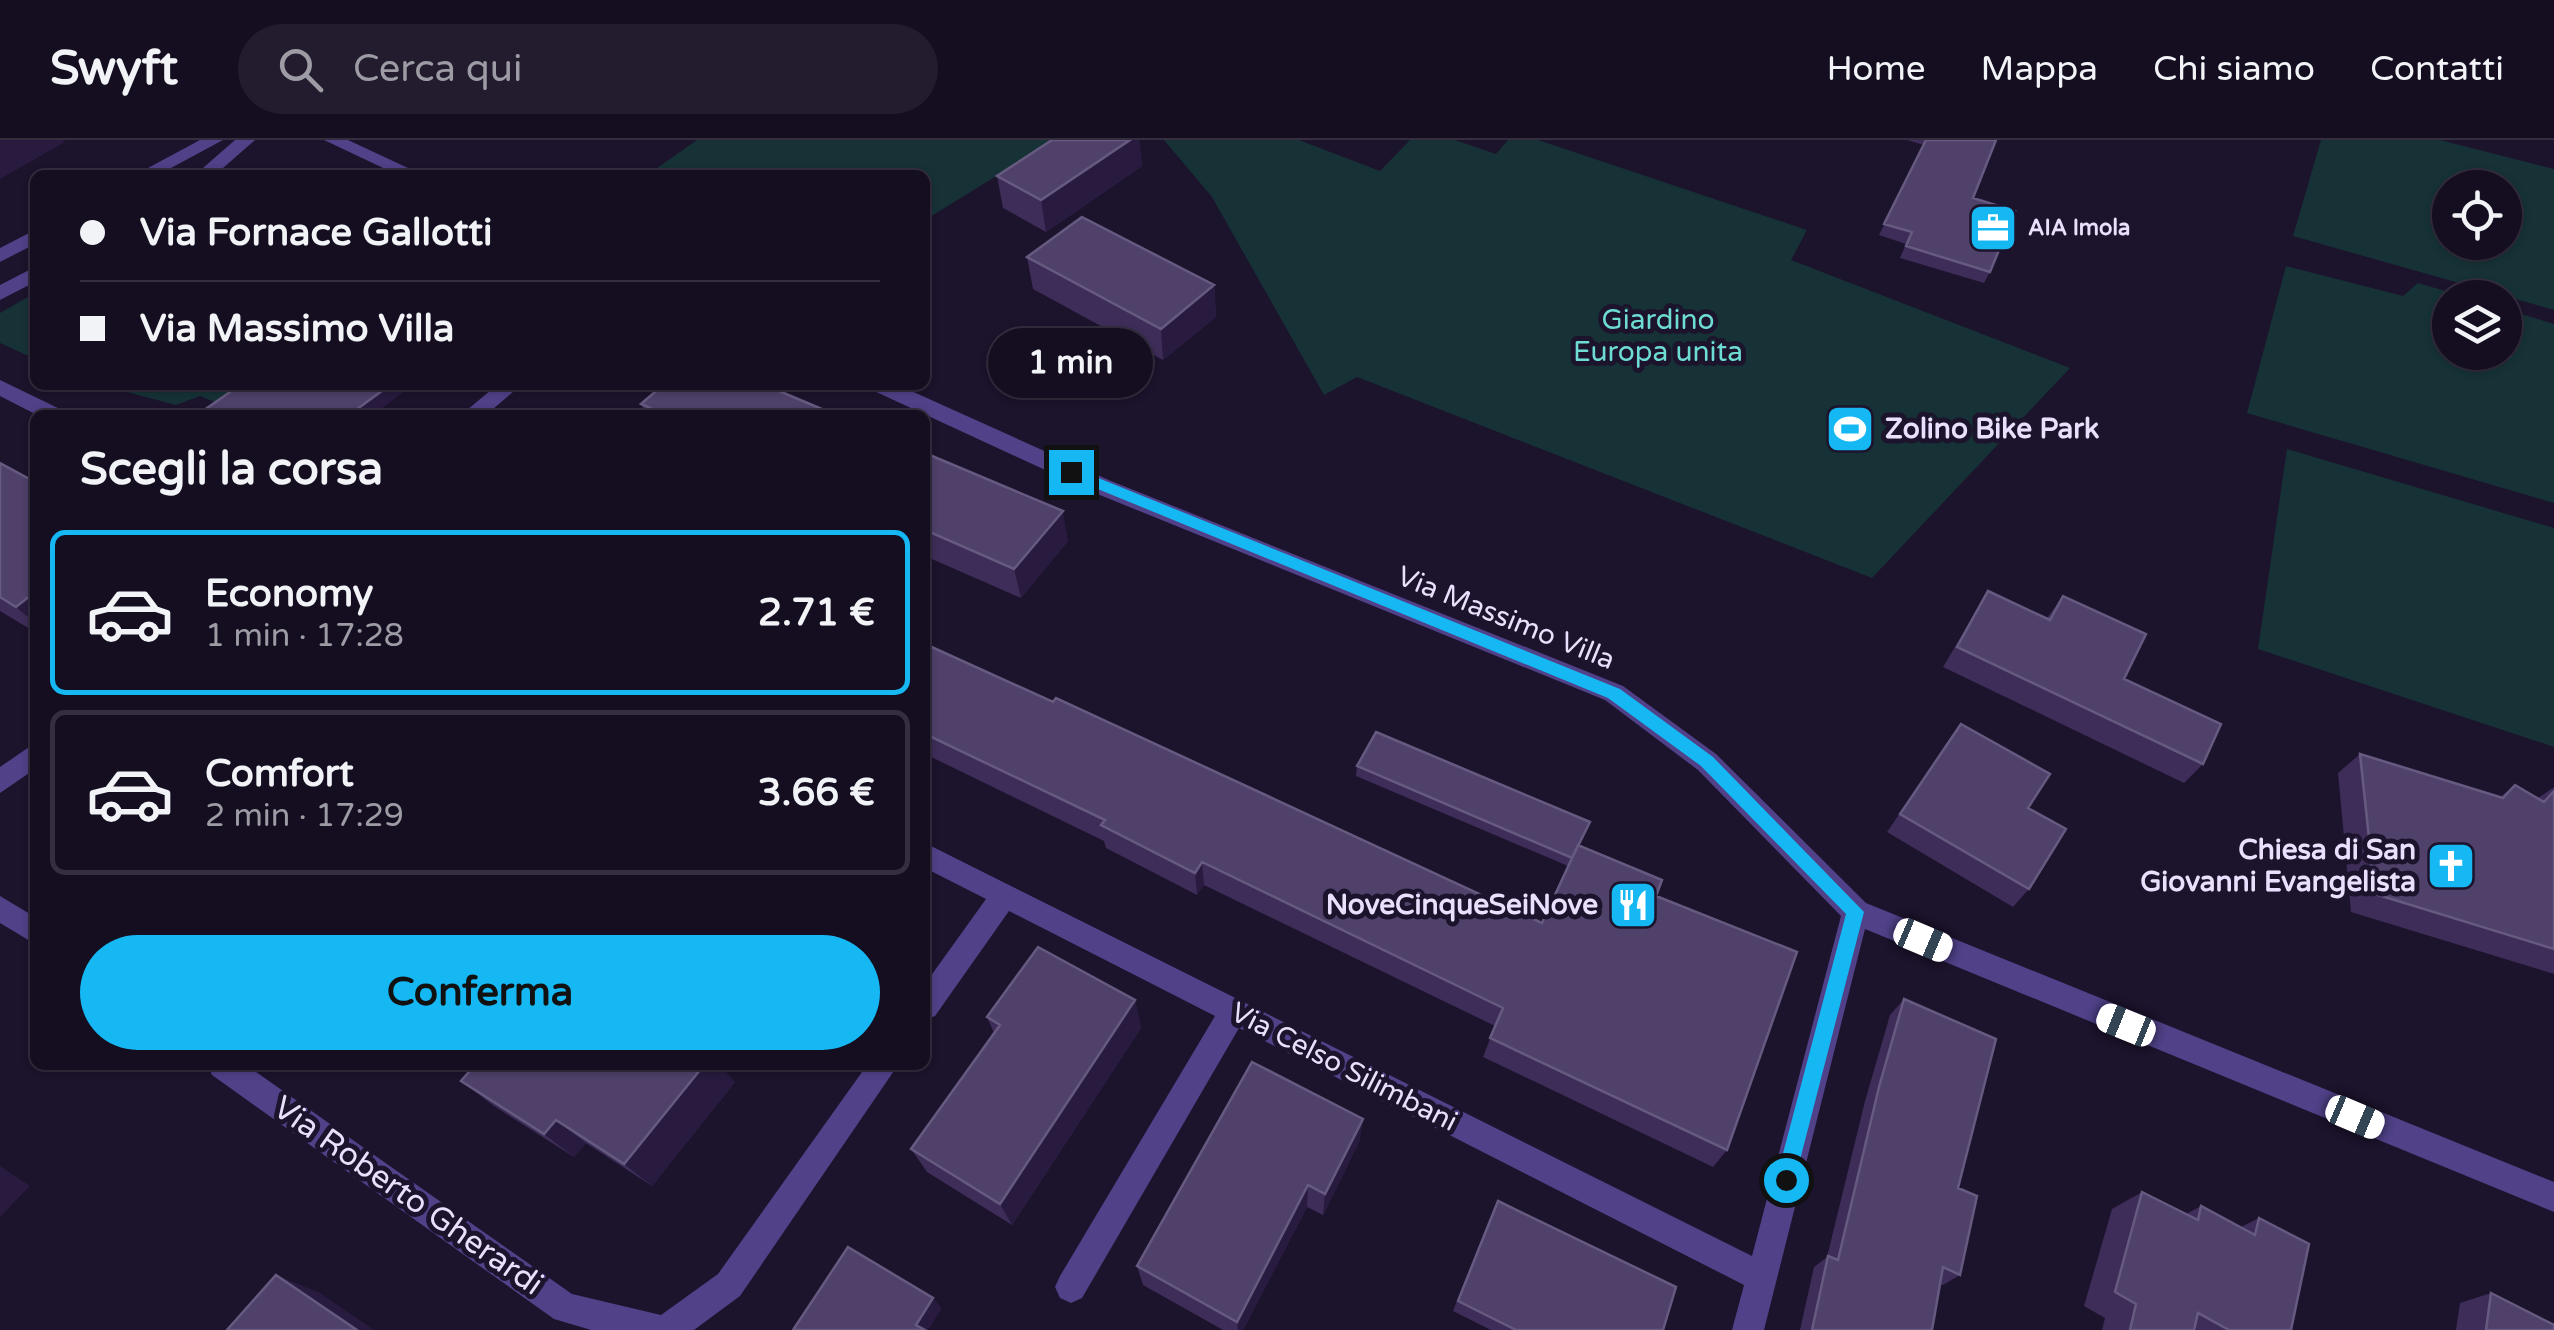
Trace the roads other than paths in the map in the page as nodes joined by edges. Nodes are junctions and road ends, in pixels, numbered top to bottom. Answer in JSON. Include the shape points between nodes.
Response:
{"nodes":[{"id":1,"x":214,"y":140,"type":"edge"},
{"id":2,"x":246,"y":140,"type":"edge"},
{"id":3,"x":333,"y":140,"type":"edge"},
{"id":4,"x":154,"y":170,"type":"edge"},
{"id":5,"x":210,"y":170,"type":"edge"},
{"id":6,"x":402,"y":170,"type":"edge"},
{"id":7,"x":30,"y":239,"type":"edge"},
{"id":8,"x":0,"y":256,"type":"edge"},
{"id":9,"x":30,"y":276,"type":"edge"},
{"id":10,"x":0,"y":294,"type":"edge"},
{"id":11,"x":0,"y":387,"type":"edge"},
{"id":12,"x":504,"y":390,"type":"edge"},
{"id":13,"x":890,"y":390,"type":"edge"},
{"id":14,"x":46,"y":410,"type":"edge"},
{"id":15,"x":478,"y":410,"type":"edge"},
{"id":16,"x":30,"y":758,"type":"edge"},
{"id":17,"x":0,"y":782,"type":"edge"},
{"id":18,"x":930,"y":858,"type":"edge"},
{"id":19,"x":1004,"y":895,"type":"junction"},
{"id":20,"x":0,"y":908,"type":"edge"},
{"id":21,"x":1856,"y":912,"type":"junction"},
{"id":22,"x":30,"y":929,"type":"edge"},
{"id":23,"x":930,"y":1000,"type":"edge"},
{"id":24,"x":1234,"y":1012,"type":"junction"},
{"id":25,"x":229,"y":1070,"type":"edge"},
{"id":26,"x":880,"y":1070,"type":"edge"},
{"id":27,"x":2554,"y":1197,"type":"edge"},
{"id":28,"x":1762,"y":1278,"type":"junction"},
{"id":29,"x":1071,"y":1287,"type":"dead end"},
{"id":30,"x":658,"y":1330,"type":"edge"},
{"id":31,"x":666,"y":1330,"type":"edge"},
{"id":32,"x":1748,"y":1330,"type":"edge"}],
"edges":[{"from":1,"to":4,"type":"street"},
{"from":2,"to":5,"type":"street"},
{"from":3,"to":6,"type":"street"},
{"from":7,"to":8,"type":"street"},
{"from":9,"to":10,"type":"street"},
{"from":11,"to":14,"type":"street"},
{"from":12,"to":15,"type":"street"},
{"from":13,"to":21,"type":"street","name":"Via Massimo Villa","via":[[1103,487],[1614,694],[1707,762]]},
{"from":16,"to":17,"type":"street"},
{"from":18,"to":19,"type":"street","name":"Via Celso Silimbani"},
{"from":19,"to":23,"type":"street"},
{"from":19,"to":24,"type":"street","name":"Via Celso Silimbani"},
{"from":20,"to":22,"type":"street"},
{"from":21,"to":27,"type":"street","name":"Via Massimo Villa"},
{"from":21,"to":28,"type":"street"},
{"from":24,"to":28,"type":"street","name":"Via Celso Silimbani"},
{"from":24,"to":29,"type":"street"},
{"from":25,"to":30,"type":"street","name":"Via Roberto Gherardi","via":[[565,1308]]},
{"from":26,"to":31,"type":"street","via":[[728,1285]]},
{"from":28,"to":32,"type":"street"}]}
